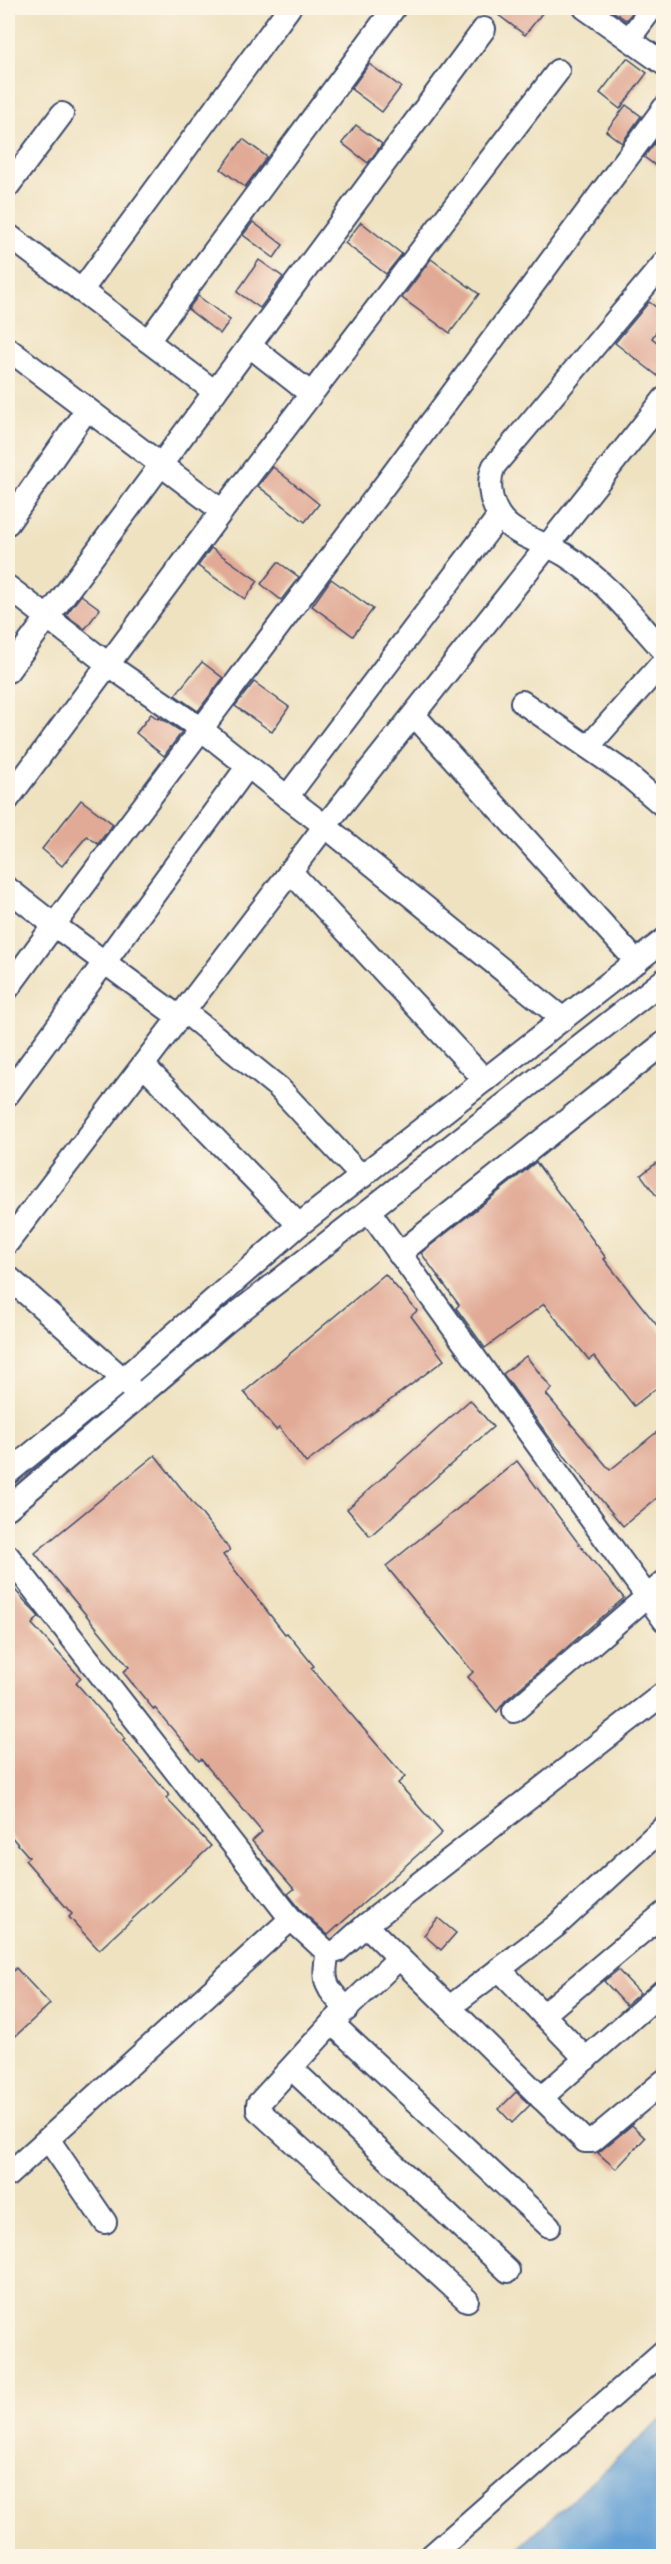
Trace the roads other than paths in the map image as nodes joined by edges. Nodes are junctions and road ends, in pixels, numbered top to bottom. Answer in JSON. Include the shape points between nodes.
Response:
{"nodes":[{"id":1,"x":290,"y":8,"type":"edge"},
{"id":2,"x":394,"y":8,"type":"edge"},
{"id":3,"x":585,"y":8,"type":"edge"},
{"id":4,"x":652,"y":8,"type":"edge"},
{"id":5,"x":484,"y":29,"type":"dead end"},
{"id":6,"x":629,"y":39,"type":"junction"},
{"id":7,"x":663,"y":64,"type":"edge"},
{"id":8,"x":558,"y":71,"type":"dead end"},
{"id":9,"x":663,"y":108,"type":"edge"},
{"id":10,"x":62,"y":114,"type":"dead end"},
{"id":11,"x":8,"y":186,"type":"edge"},
{"id":12,"x":8,"y":236,"type":"edge"},
{"id":13,"x":663,"y":263,"type":"edge"},
{"id":14,"x":81,"y":291,"type":"junction"},
{"id":15,"x":148,"y":341,"type":"junction"},
{"id":16,"x":250,"y":346,"type":"junction"},
{"id":17,"x":8,"y":349,"type":"edge"},
{"id":18,"x":215,"y":393,"type":"junction"},
{"id":19,"x":311,"y":394,"type":"junction"},
{"id":20,"x":663,"y":399,"type":"edge"},
{"id":21,"x":87,"y":409,"type":"junction"},
{"id":22,"x":161,"y":465,"type":"junction"},
{"id":23,"x":222,"y":511,"type":"junction"},
{"id":24,"x":499,"y":516,"type":"junction"},
{"id":25,"x":8,"y":523,"type":"edge"},
{"id":26,"x":546,"y":544,"type":"junction"},
{"id":27,"x":8,"y":587,"type":"edge"},
{"id":28,"x":49,"y":617,"type":"junction"},
{"id":29,"x":663,"y":651,"type":"edge"},
{"id":30,"x":663,"y":661,"type":"edge"},
{"id":31,"x":108,"y":664,"type":"junction"},
{"id":32,"x":8,"y":671,"type":"edge"},
{"id":33,"x":522,"y":702,"type":"dead end"},
{"id":34,"x":414,"y":715,"type":"junction"},
{"id":35,"x":201,"y":729,"type":"junction"},
{"id":36,"x":588,"y":747,"type":"junction"},
{"id":37,"x":248,"y":766,"type":"junction"},
{"id":38,"x":287,"y":797,"type":"junction"},
{"id":39,"x":8,"y":799,"type":"edge"},
{"id":40,"x":663,"y":806,"type":"edge"},
{"id":41,"x":325,"y":826,"type":"junction"},
{"id":42,"x":290,"y":870,"type":"junction"},
{"id":43,"x":8,"y":889,"type":"edge"},
{"id":44,"x":54,"y":925,"type":"junction"},
{"id":45,"x":663,"y":940,"type":"edge"},
{"id":46,"x":105,"y":962,"type":"junction"},
{"id":47,"x":637,"y":962,"type":"junction"},
{"id":48,"x":663,"y":980,"type":"edge"},
{"id":49,"x":8,"y":988,"type":"edge"},
{"id":50,"x":182,"y":1015,"type":"junction"},
{"id":51,"x":563,"y":1019,"type":"junction"},
{"id":52,"x":663,"y":1043,"type":"edge"},
{"id":53,"x":144,"y":1066,"type":"junction"},
{"id":54,"x":485,"y":1080,"type":"junction"},
{"id":55,"x":8,"y":1094,"type":"edge"},
{"id":56,"x":362,"y":1177,"type":"junction"},
{"id":57,"x":369,"y":1211,"type":"junction"},
{"id":58,"x":299,"y":1225,"type":"junction"},
{"id":59,"x":8,"y":1242,"type":"edge"},
{"id":60,"x":399,"y":1254,"type":"junction"},
{"id":61,"x":8,"y":1277,"type":"edge"},
{"id":62,"x":123,"y":1379,"type":"junction"},
{"id":63,"x":138,"y":1397,"type":"junction"},
{"id":64,"x":8,"y":1473,"type":"edge"},
{"id":65,"x":8,"y":1508,"type":"edge"},
{"id":66,"x":8,"y":1556,"type":"edge"},
{"id":67,"x":654,"y":1589,"type":"edge"},
{"id":68,"x":663,"y":1620,"type":"edge"},
{"id":69,"x":663,"y":1693,"type":"edge"},
{"id":70,"x":514,"y":1711,"type":"dead end"},
{"id":71,"x":663,"y":1827,"type":"edge"},
{"id":72,"x":663,"y":1913,"type":"edge"},
{"id":73,"x":291,"y":1919,"type":"junction"},
{"id":74,"x":366,"y":1925,"type":"junction"},
{"id":75,"x":328,"y":1953,"type":"junction"},
{"id":76,"x":399,"y":1958,"type":"junction"},
{"id":77,"x":499,"y":1969,"type":"junction"},
{"id":78,"x":663,"y":1990,"type":"edge"},
{"id":79,"x":451,"y":2006,"type":"junction"},
{"id":80,"x":543,"y":2015,"type":"junction"},
{"id":81,"x":340,"y":2016,"type":"junction"},
{"id":82,"x":586,"y":2059,"type":"junction"},
{"id":83,"x":292,"y":2069,"type":"junction"},
{"id":84,"x":663,"y":2081,"type":"edge"},
{"id":85,"x":541,"y":2098,"type":"junction"},
{"id":86,"x":48,"y":2139,"type":"junction"},
{"id":87,"x":8,"y":2175,"type":"edge"},
{"id":88,"x":105,"y":2222,"type":"dead end"},
{"id":89,"x":549,"y":2226,"type":"dead end"},
{"id":90,"x":508,"y":2271,"type":"dead end"},
{"id":91,"x":467,"y":2300,"type":"dead end"},
{"id":92,"x":663,"y":2351,"type":"edge"},
{"id":93,"x":431,"y":2556,"type":"edge"}],
"edges":[{"from":1,"to":14,"type":"street"},
{"from":2,"to":15,"type":"street"},
{"from":3,"to":6,"type":"street"},
{"from":4,"to":6,"type":"street"},
{"from":5,"to":16,"type":"street"},
{"from":6,"to":7,"type":"street"},
{"from":8,"to":19,"type":"street"},
{"from":9,"to":35,"type":"street"},
{"from":10,"to":11,"type":"street"},
{"from":12,"to":14,"type":"street"},
{"from":13,"to":24,"type":"street","via":[[494,466],[489,483]]},
{"from":14,"to":15,"type":"street"},
{"from":15,"to":18,"type":"street"},
{"from":16,"to":18,"type":"street"},
{"from":16,"to":19,"type":"street"},
{"from":17,"to":21,"type":"street"},
{"from":18,"to":22,"type":"street"},
{"from":19,"to":23,"type":"street"},
{"from":20,"to":26,"type":"street"},
{"from":21,"to":22,"type":"street"},
{"from":21,"to":25,"type":"street"},
{"from":22,"to":23,"type":"street"},
{"from":22,"to":28,"type":"street"},
{"from":23,"to":31,"type":"street"},
{"from":24,"to":26,"type":"street","via":[[523,534]]},
{"from":24,"to":38,"type":"street"},
{"from":26,"to":29,"type":"street","via":[[604,585]]},
{"from":26,"to":34,"type":"street"},
{"from":27,"to":28,"type":"street"},
{"from":28,"to":31,"type":"street"},
{"from":28,"to":32,"type":"street"},
{"from":30,"to":36,"type":"street"},
{"from":31,"to":35,"type":"street"},
{"from":31,"to":39,"type":"street"},
{"from":33,"to":36,"type":"street"},
{"from":34,"to":41,"type":"street"},
{"from":34,"to":47,"type":"street"},
{"from":35,"to":37,"type":"street"},
{"from":35,"to":44,"type":"street"},
{"from":36,"to":40,"type":"street"},
{"from":37,"to":38,"type":"street"},
{"from":37,"to":46,"type":"street"},
{"from":38,"to":41,"type":"street"},
{"from":41,"to":42,"type":"street"},
{"from":41,"to":51,"type":"street"},
{"from":42,"to":50,"type":"street"},
{"from":42,"to":54,"type":"street"},
{"from":43,"to":44,"type":"street"},
{"from":44,"to":46,"type":"street"},
{"from":44,"to":49,"type":"street"},
{"from":45,"to":47,"type":"street"},
{"from":46,"to":50,"type":"street"},
{"from":46,"to":55,"type":"street"},
{"from":47,"to":51,"type":"street"},
{"from":48,"to":57,"type":"street"},
{"from":50,"to":53,"type":"street"},
{"from":50,"to":56,"type":"street","via":[[279,1088]]},
{"from":51,"to":54,"type":"street"},
{"from":52,"to":60,"type":"street"},
{"from":53,"to":58,"type":"street"},
{"from":53,"to":59,"type":"street"},
{"from":54,"to":56,"type":"street"},
{"from":56,"to":58,"type":"street"},
{"from":57,"to":60,"type":"street"},
{"from":57,"to":63,"type":"street","via":[[225,1322]]},
{"from":58,"to":62,"type":"street"},
{"from":60,"to":67,"type":"street"},
{"from":61,"to":62,"type":"street"},
{"from":62,"to":63,"type":"street"},
{"from":62,"to":64,"type":"street"},
{"from":63,"to":65,"type":"street"},
{"from":66,"to":73,"type":"street"},
{"from":67,"to":68,"type":"street"},
{"from":67,"to":70,"type":"street"},
{"from":69,"to":74,"type":"street"},
{"from":71,"to":77,"type":"street","via":[[571,1914]]},
{"from":72,"to":80,"type":"street"},
{"from":73,"to":75,"type":"street"},
{"from":73,"to":86,"type":"street"},
{"from":74,"to":75,"type":"street","via":[[337,1951]]},
{"from":74,"to":76,"type":"street"},
{"from":75,"to":81,"type":"street","via":[[325,1980]]},
{"from":76,"to":79,"type":"street"},
{"from":76,"to":81,"type":"street"},
{"from":77,"to":79,"type":"street"},
{"from":77,"to":80,"type":"street"},
{"from":78,"to":82,"type":"street"},
{"from":79,"to":85,"type":"street"},
{"from":80,"to":82,"type":"street"},
{"from":81,"to":83,"type":"street"},
{"from":81,"to":89,"type":"street"},
{"from":82,"to":85,"type":"street"},
{"from":83,"to":90,"type":"street"},
{"from":83,"to":91,"type":"street","via":[[258,2104],[262,2116]]},
{"from":84,"to":85,"type":"street","via":[[589,2142]]},
{"from":86,"to":87,"type":"street"},
{"from":86,"to":88,"type":"street"},
{"from":92,"to":93,"type":"street"}]}
